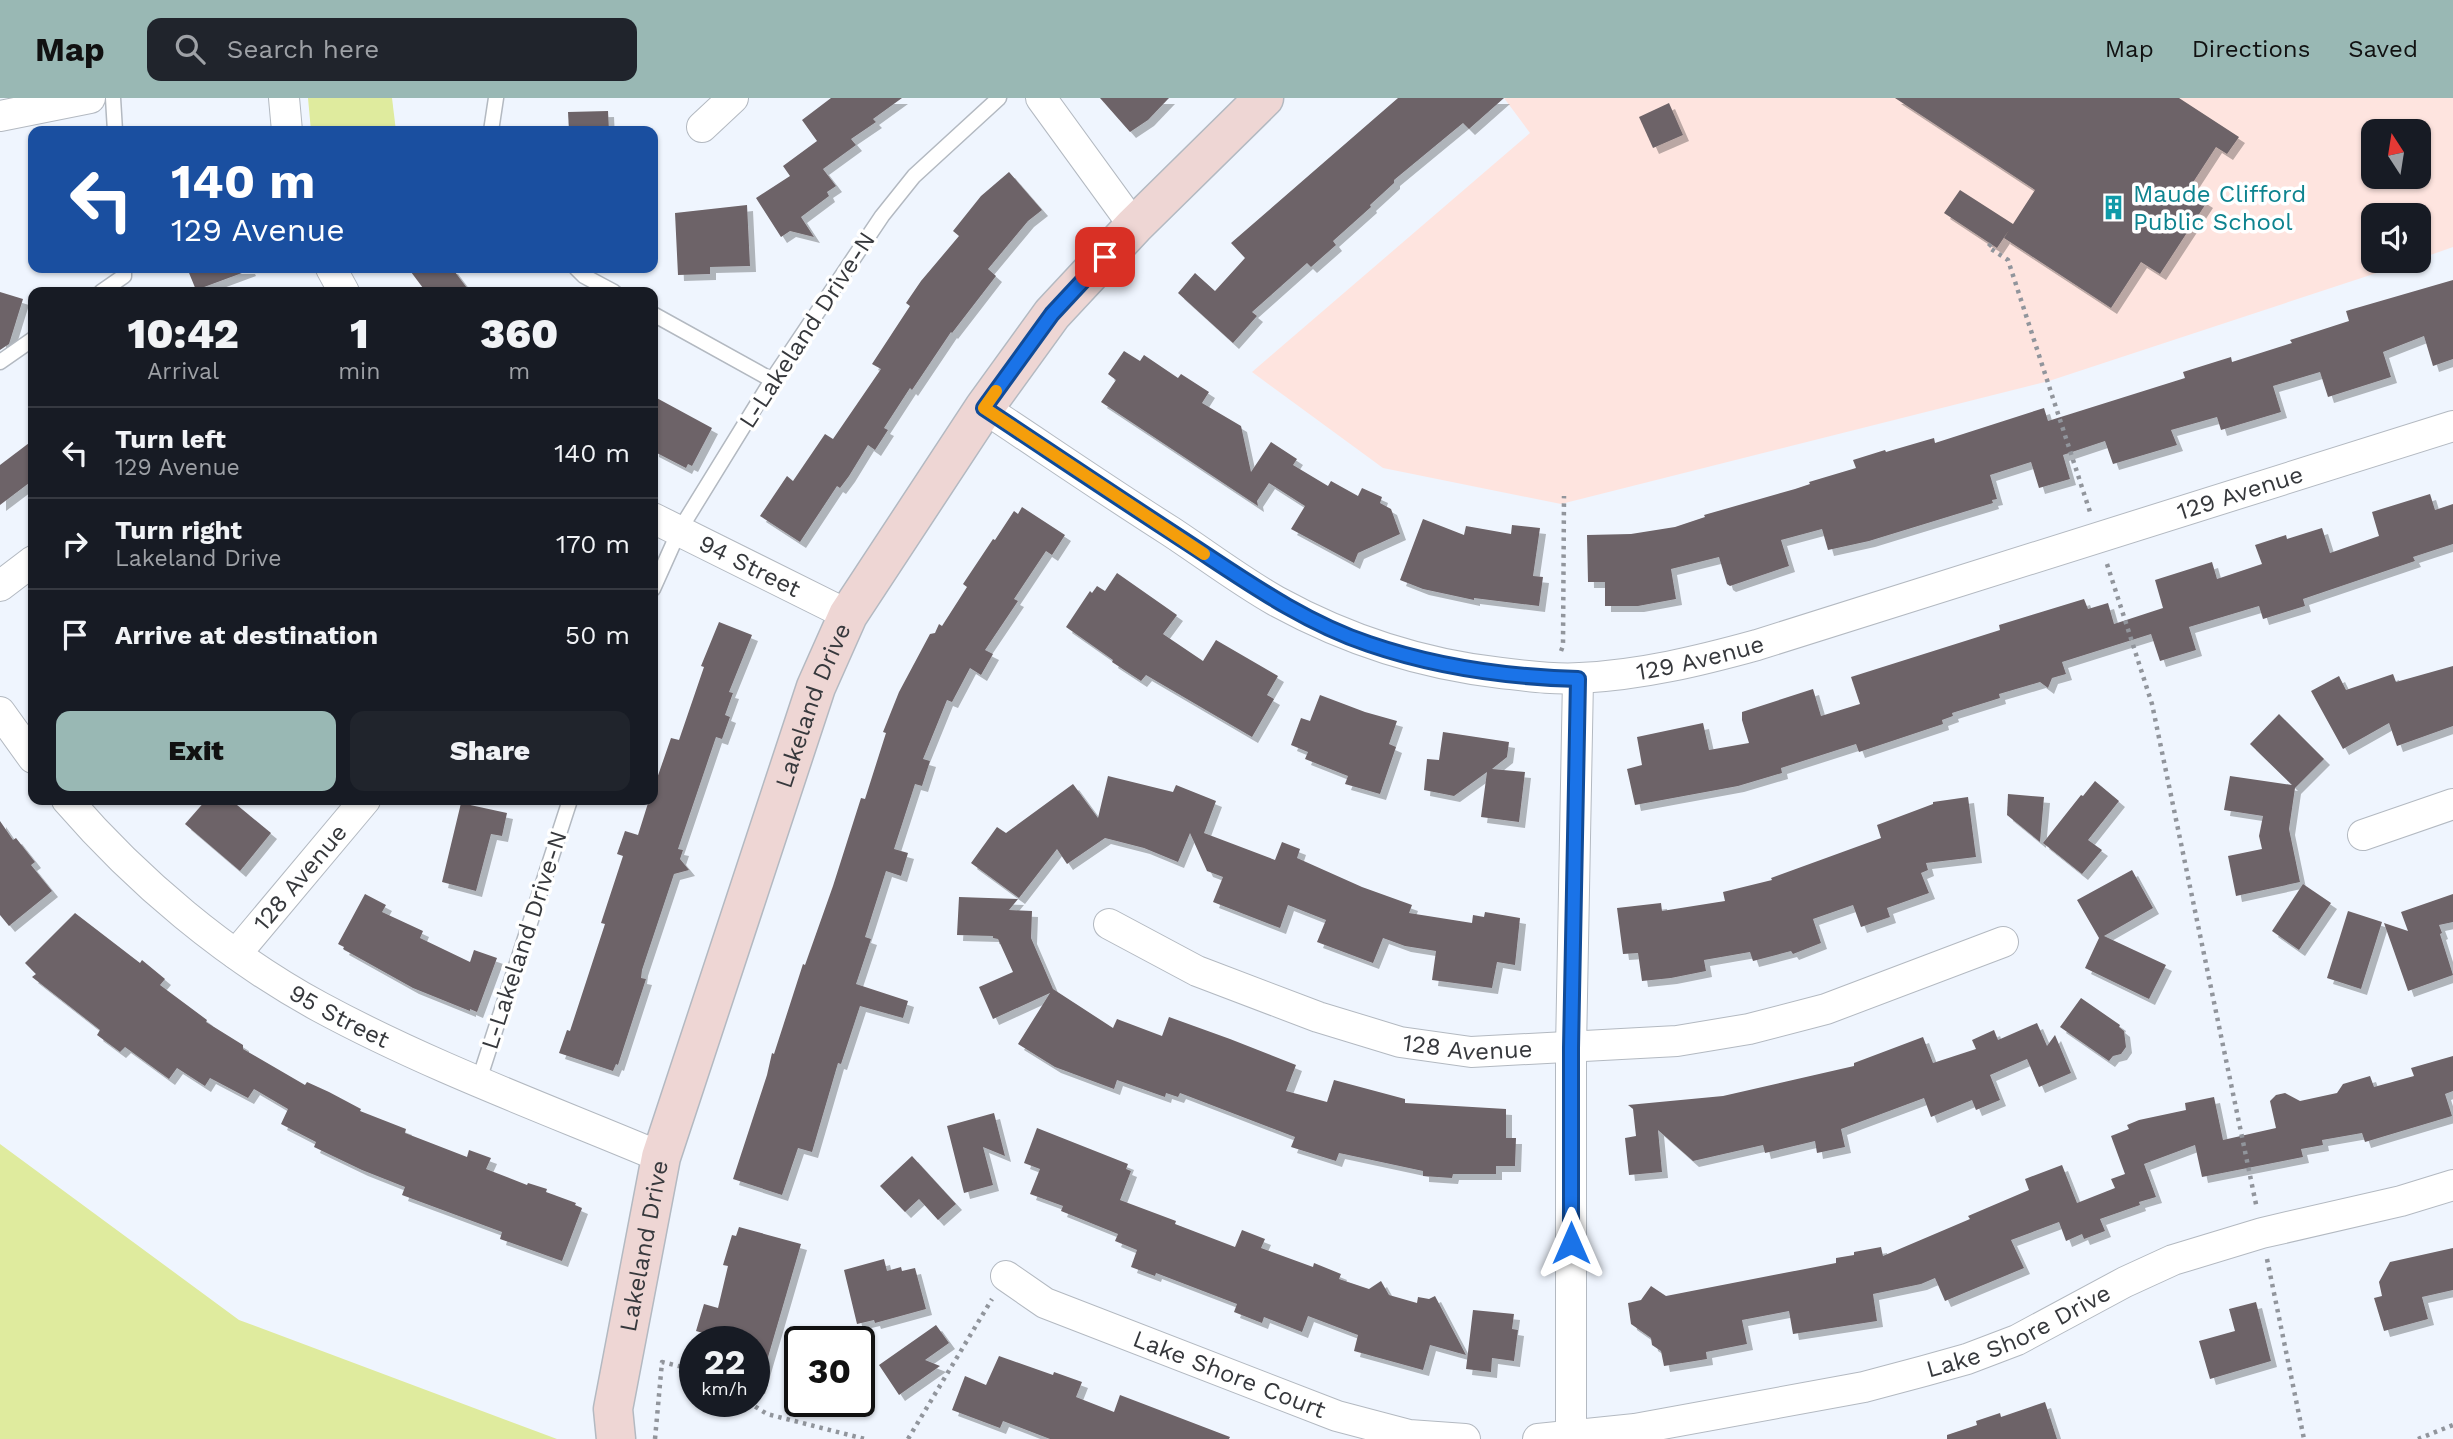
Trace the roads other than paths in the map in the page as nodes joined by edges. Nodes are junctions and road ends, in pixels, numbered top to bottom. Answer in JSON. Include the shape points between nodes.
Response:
{"nodes":[{"id":1,"x":90,"y":98,"type":"edge"},
{"id":2,"x":113,"y":98,"type":"edge"},
{"id":3,"x":284,"y":98,"type":"edge"},
{"id":4,"x":496,"y":98,"type":"edge"},
{"id":5,"x":733,"y":98,"type":"edge"},
{"id":6,"x":999,"y":98,"type":"edge"},
{"id":7,"x":1041,"y":98,"type":"edge"},
{"id":8,"x":1264,"y":98,"type":"edge"},
{"id":9,"x":0,"y":116,"type":"edge"},
{"id":10,"x":115,"y":126,"type":"edge"},
{"id":11,"x":287,"y":126,"type":"edge"},
{"id":12,"x":492,"y":126,"type":"edge"},
{"id":13,"x":702,"y":127,"type":"dead end"},
{"id":14,"x":1134,"y":226,"type":"junction"},
{"id":15,"x":124,"y":273,"type":"edge"},
{"id":16,"x":581,"y":273,"type":"edge"},
{"id":17,"x":108,"y":287,"type":"edge"},
{"id":18,"x":605,"y":287,"type":"edge"},
{"id":19,"x":658,"y":317,"type":"edge"},
{"id":20,"x":28,"y":342,"type":"edge"},
{"id":21,"x":0,"y":362,"type":"edge"},
{"id":22,"x":772,"y":380,"type":"junction"},
{"id":23,"x":984,"y":408,"type":"junction"},
{"id":24,"x":2453,"y":426,"type":"edge"},
{"id":25,"x":658,"y":520,"type":"edge"},
{"id":26,"x":679,"y":531,"type":"junction"},
{"id":27,"x":28,"y":565,"type":"edge"},
{"id":28,"x":658,"y":578,"type":"edge"},
{"id":29,"x":0,"y":586,"type":"edge"},
{"id":30,"x":848,"y":615,"type":"junction"},
{"id":31,"x":1564,"y":678,"type":"junction"},
{"id":32,"x":0,"y":712,"type":"edge"},
{"id":33,"x":28,"y":751,"type":"edge"},
{"id":34,"x":2453,"y":804,"type":"edge"},
{"id":35,"x":70,"y":805,"type":"edge"},
{"id":36,"x":361,"y":805,"type":"edge"},
{"id":37,"x":568,"y":805,"type":"edge"},
{"id":38,"x":2363,"y":835,"type":"dead end"},
{"id":39,"x":1109,"y":924,"type":"dead end"},
{"id":40,"x":2003,"y":942,"type":"dead end"},
{"id":41,"x":236,"y":954,"type":"junction"},
{"id":42,"x":1571,"y":1048,"type":"junction"},
{"id":43,"x":479,"y":1080,"type":"junction"},
{"id":44,"x":661,"y":1157,"type":"junction"},
{"id":45,"x":2453,"y":1185,"type":"edge"},
{"id":46,"x":1006,"y":1276,"type":"road end"},
{"id":47,"x":1571,"y":1437,"type":"junction"},
{"id":48,"x":616,"y":1439,"type":"edge"},
{"id":49,"x":1465,"y":1439,"type":"edge"},
{"id":50,"x":1538,"y":1439,"type":"edge"}],
"edges":[{"from":1,"to":9,"type":"street"},
{"from":2,"to":10,"type":"lane"},
{"from":3,"to":11,"type":"street"},
{"from":4,"to":12,"type":"lane"},
{"from":5,"to":13,"type":"street"},
{"from":6,"to":22,"type":"lane","name":"L-Lakeland Drive-N","via":[[914,176]]},
{"from":7,"to":14,"type":"street"},
{"from":8,"to":14,"type":"street","name":"Lakeland Drive"},
{"from":14,"to":23,"type":"street","name":"Lakeland Drive","via":[[1052,314]]},
{"from":15,"to":17,"type":"lane"},
{"from":16,"to":18,"type":"lane"},
{"from":19,"to":22,"type":"lane"},
{"from":20,"to":21,"type":"lane"},
{"from":22,"to":26,"type":"lane","name":"L-Lakeland Drive-N"},
{"from":23,"to":30,"type":"street","name":"Lakeland Drive"},
{"from":23,"to":31,"type":"street","name":"129 Avenue","via":[[1274,600],[1327,627],[1415,659]]},
{"from":24,"to":31,"type":"street","name":"129 Avenue","via":[[1731,653],[1634,674]]},
{"from":25,"to":26,"type":"street","name":"94 Street"},
{"from":26,"to":28,"type":"lane","name":"L-Lakeland Drive-N"},
{"from":26,"to":30,"type":"street","name":"94 Street"},
{"from":27,"to":29,"type":"street"},
{"from":30,"to":44,"type":"street","name":"Lakeland Drive","via":[[816,687]]},
{"from":31,"to":42,"type":"street"},
{"from":32,"to":33,"type":"street"},
{"from":34,"to":38,"type":"street"},
{"from":35,"to":41,"type":"street","name":"95 Street","via":[[166,900]]},
{"from":36,"to":41,"type":"street","name":"128 Avenue"},
{"from":37,"to":43,"type":"lane","name":"L-Lakeland Drive-N"},
{"from":39,"to":42,"type":"street","name":"128 Avenue","via":[[1197,971],[1400,1042],[1471,1052]]},
{"from":40,"to":42,"type":"street","name":"128 Avenue","via":[[1826,1009],[1749,1029],[1677,1041]]},
{"from":41,"to":43,"type":"street","name":"95 Street","via":[[318,1006]]},
{"from":42,"to":47,"type":"street"},
{"from":43,"to":44,"type":"street","name":"95 Street"},
{"from":44,"to":48,"type":"street","name":"Lakeland Drive","via":[[613,1409]]},
{"from":45,"to":47,"type":"street","name":"Lake Shore Drive","via":[[2262,1233],[2173,1261],[2017,1340],[1967,1359],[1864,1387]]},
{"from":46,"to":49,"type":"street","name":"Lake Shore Court","via":[[1045,1303],[1337,1416],[1409,1435]]},
{"from":47,"to":50,"type":"street"}]}
